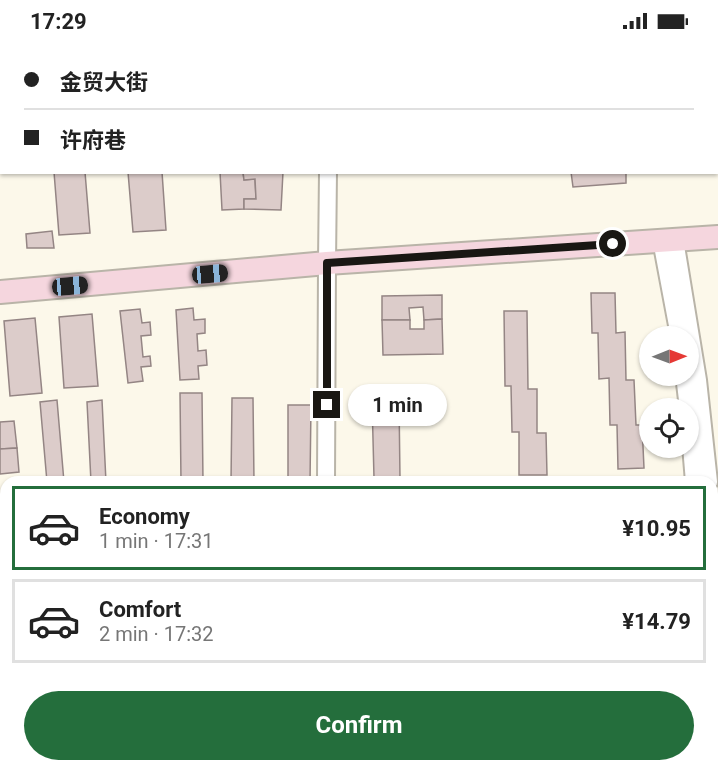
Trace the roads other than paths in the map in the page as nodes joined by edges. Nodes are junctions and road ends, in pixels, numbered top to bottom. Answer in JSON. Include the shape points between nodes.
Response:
{"nodes":[{"id":1,"x":328,"y":174,"type":"edge"},
{"id":2,"x":718,"y":237,"type":"edge"},
{"id":3,"x":668,"y":240,"type":"junction"},
{"id":4,"x":327,"y":263,"type":"junction"},
{"id":5,"x":0,"y":292,"type":"edge"},
{"id":6,"x":678,"y":326,"type":"edge"},
{"id":7,"x":692,"y":458,"type":"edge"},
{"id":8,"x":326,"y":476,"type":"edge"},
{"id":9,"x":694,"y":476,"type":"edge"},
{"id":10,"x":708,"y":476,"type":"edge"}],
"edges":[{"from":1,"to":4,"type":"street"},
{"from":2,"to":3,"type":"street"},
{"from":3,"to":4,"type":"street"},
{"from":3,"to":6,"type":"street"},
{"from":3,"to":10,"type":"street","via":[[698,380]]},
{"from":4,"to":5,"type":"street"},
{"from":4,"to":8,"type":"street"},
{"from":7,"to":9,"type":"street"}]}
